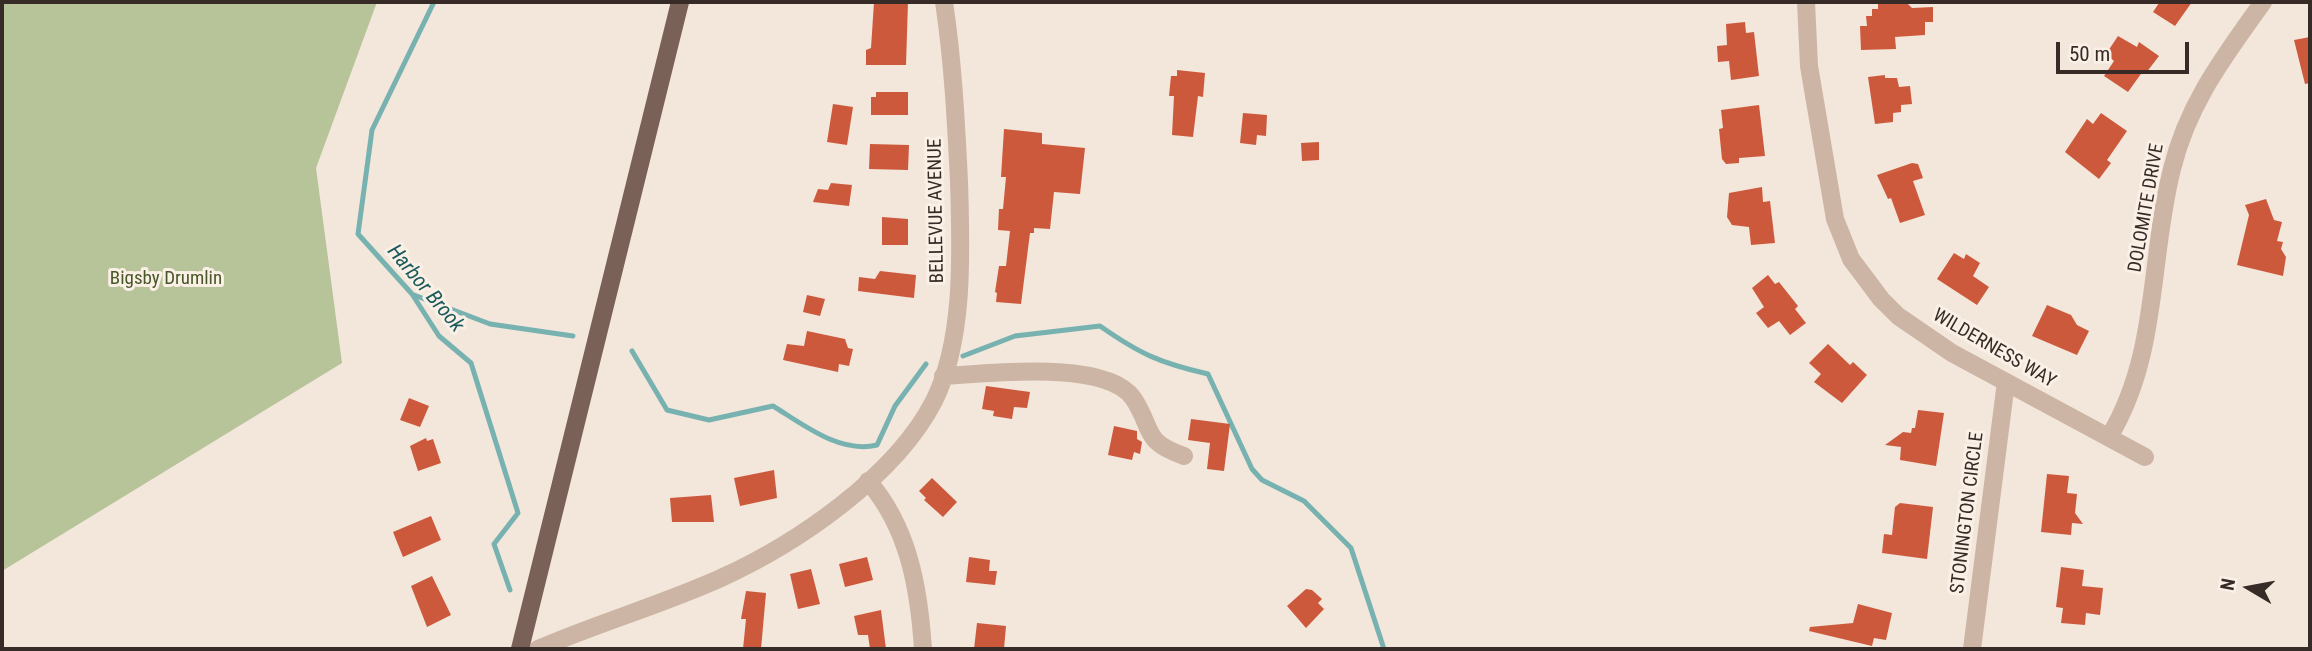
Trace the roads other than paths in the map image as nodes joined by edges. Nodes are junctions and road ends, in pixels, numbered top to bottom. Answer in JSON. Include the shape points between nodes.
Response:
{"nodes":[{"id":1,"x":680,"y":2,"type":"edge"},
{"id":2,"x":944,"y":2,"type":"edge"},
{"id":3,"x":1806,"y":2,"type":"edge"},
{"id":4,"x":2263,"y":2,"type":"edge"},
{"id":5,"x":943,"y":376,"type":"junction"},
{"id":6,"x":2007,"y":382,"type":"junction"},
{"id":7,"x":2109,"y":437,"type":"junction"},
{"id":8,"x":1184,"y":456,"type":"dead end"},
{"id":9,"x":2145,"y":457,"type":"dead end"},
{"id":10,"x":868,"y":481,"type":"junction"},
{"id":11,"x":520,"y":649,"type":"edge"},
{"id":12,"x":538,"y":649,"type":"edge"},
{"id":13,"x":923,"y":649,"type":"edge"},
{"id":14,"x":1972,"y":649,"type":"edge"}],
"edges":[{"from":1,"to":11,"type":"main road"},
{"from":2,"to":5,"type":"street","name":"BELLEVUE AVENUE","via":[[955,74],[961,281]]},
{"from":3,"to":6,"type":"street","name":"WILDERNESS WAY","via":[[1809,66],[1835,219],[1851,259],[1898,316],[1952,353]]},
{"from":4,"to":7,"type":"street","name":"DOLOMITE DRIVE","via":[[2194,102],[2183,131],[2171,171],[2146,341],[2133,391]]},
{"from":5,"to":8,"type":"street","via":[[1041,372],[1099,379],[1133,398],[1162,449]]},
{"from":5,"to":10,"type":"street","name":"BELLEVUE AVENUE","via":[[918,426]]},
{"from":6,"to":7,"type":"street","name":"WILDERNESS WAY"},
{"from":6,"to":14,"type":"street","name":"STONINGTON CIRCLE"},
{"from":7,"to":9,"type":"street","name":"WILDERNESS WAY"},
{"from":10,"to":12,"type":"street","name":"BELLEVUE AVENUE","via":[[791,541],[720,578]]},
{"from":10,"to":13,"type":"street","via":[[894,519],[914,569]]}]}
